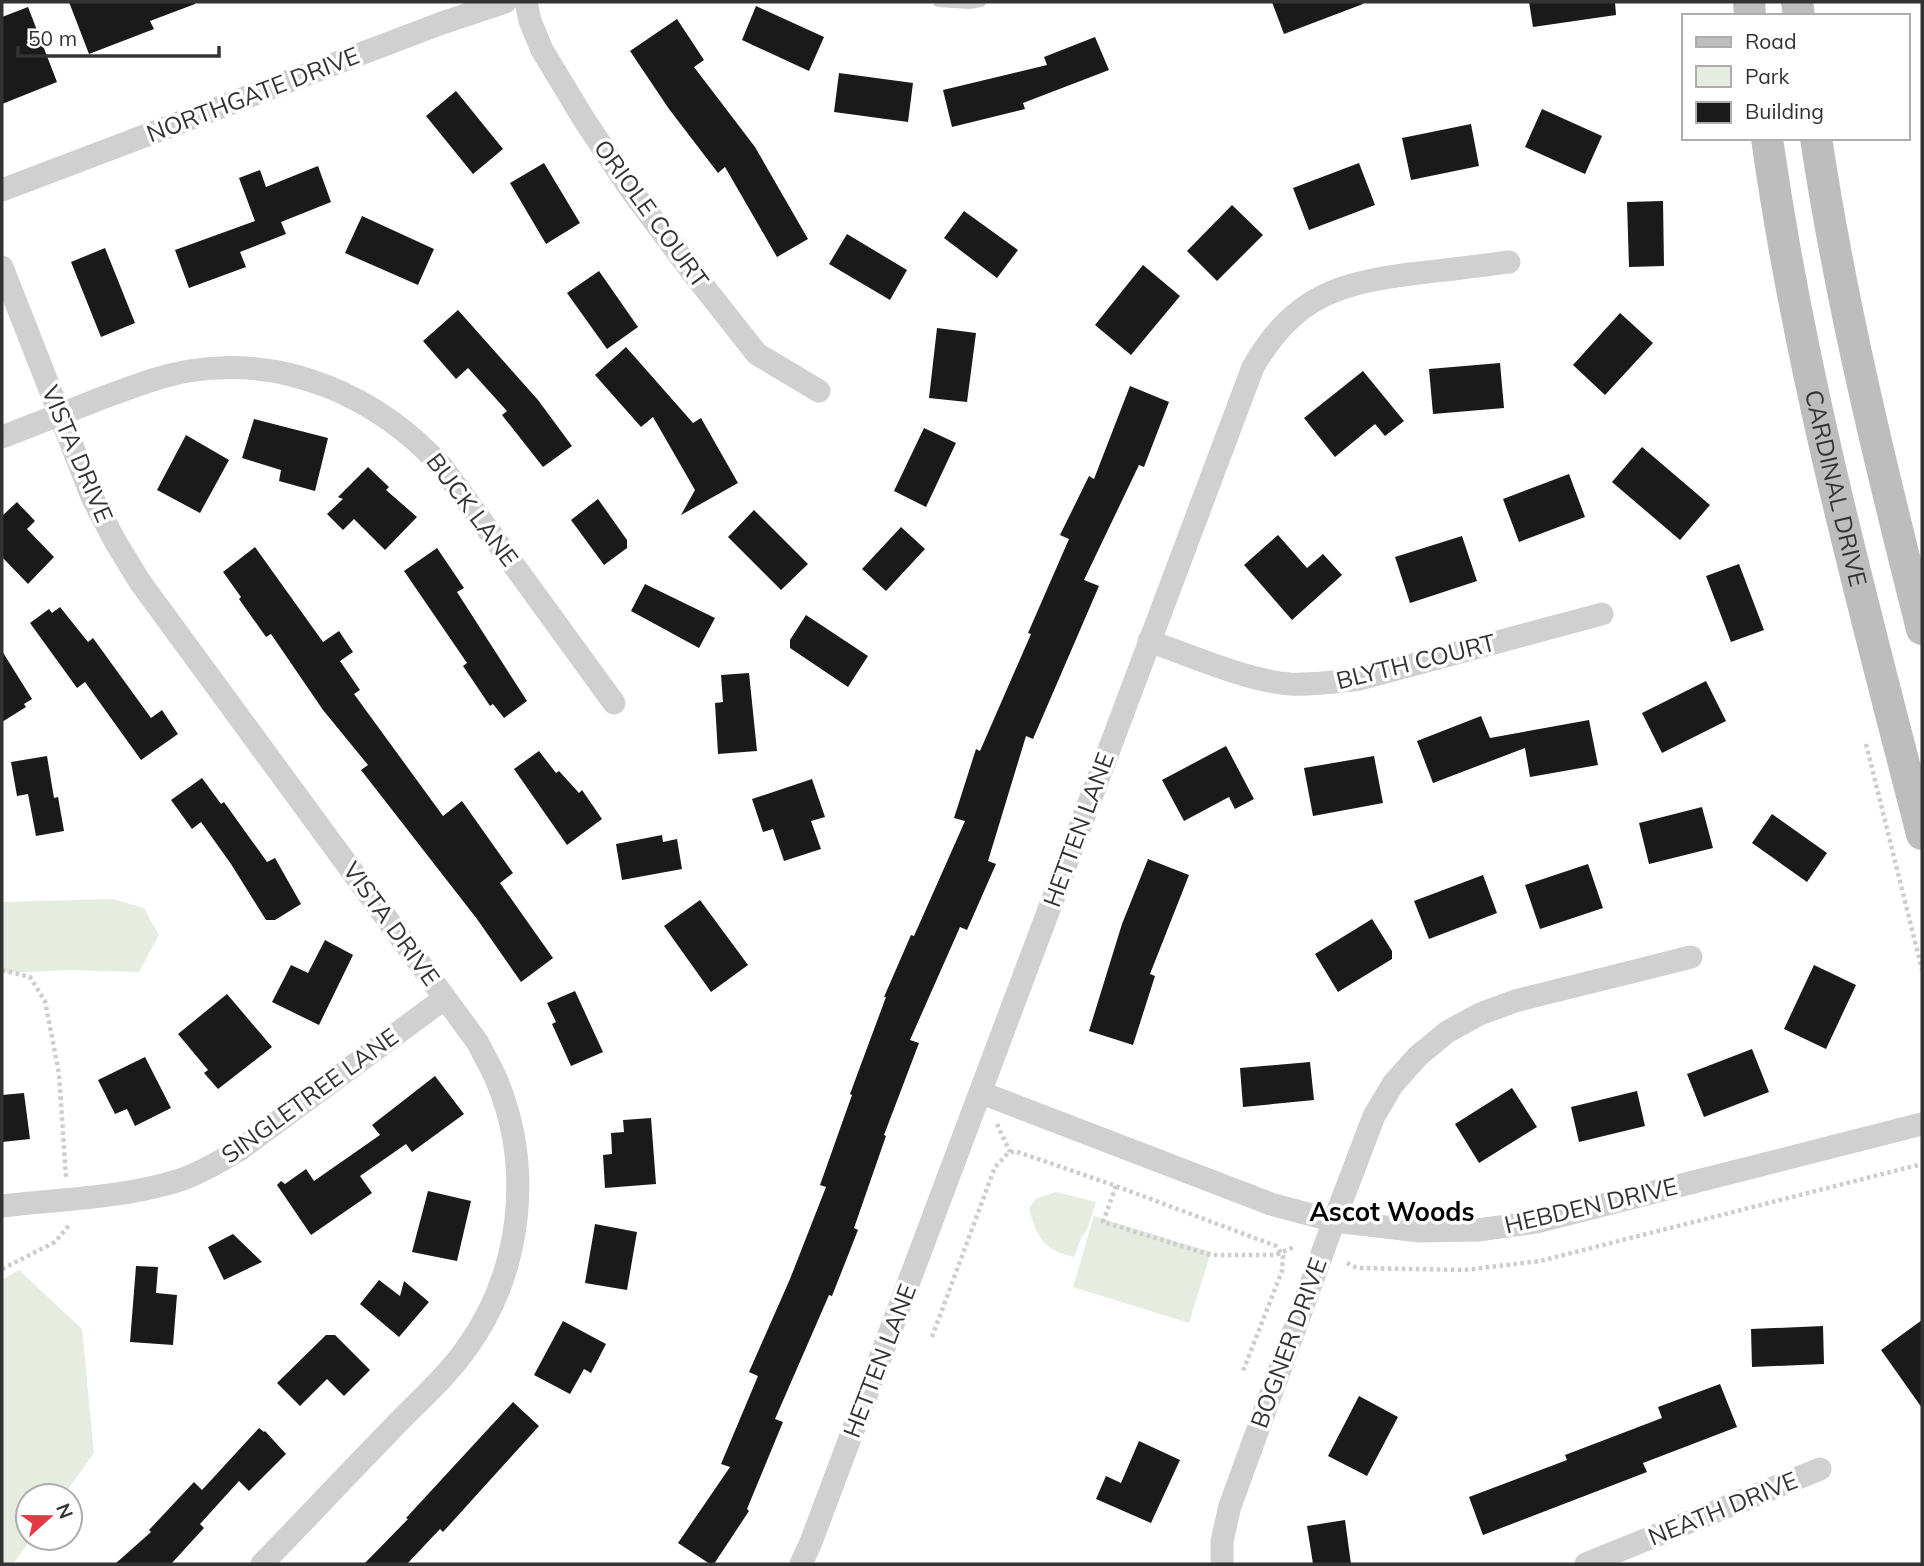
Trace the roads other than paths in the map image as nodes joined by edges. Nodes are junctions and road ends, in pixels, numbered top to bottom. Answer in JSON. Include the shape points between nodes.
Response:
{"nodes":[{"id":1,"x":505,"y":2,"type":"edge"},
{"id":2,"x":526,"y":2,"type":"edge"},
{"id":3,"x":938,"y":2,"type":"edge"},
{"id":4,"x":981,"y":2,"type":"edge"},
{"id":5,"x":1767,"y":140,"type":"edge"},
{"id":6,"x":1816,"y":140,"type":"edge"},
{"id":7,"x":2,"y":190,"type":"edge"},
{"id":8,"x":1509,"y":262,"type":"dead end"},
{"id":9,"x":2,"y":267,"type":"edge"},
{"id":10,"x":819,"y":391,"type":"dead end"},
{"id":11,"x":59,"y":415,"type":"junction"},
{"id":12,"x":2,"y":437,"type":"edge"},
{"id":13,"x":1602,"y":614,"type":"dead end"},
{"id":14,"x":1922,"y":629,"type":"edge"},
{"id":15,"x":1149,"y":642,"type":"junction"},
{"id":16,"x":614,"y":703,"type":"dead end"},
{"id":17,"x":1922,"y":834,"type":"edge"},
{"id":18,"x":1690,"y":957,"type":"dead end"},
{"id":19,"x":445,"y":998,"type":"junction"},
{"id":20,"x":982,"y":1093,"type":"junction"},
{"id":21,"x":1922,"y":1124,"type":"edge"},
{"id":22,"x":2,"y":1206,"type":"edge"},
{"id":23,"x":1334,"y":1221,"type":"junction"},
{"id":24,"x":1820,"y":1469,"type":"dead end"},
{"id":25,"x":262,"y":1564,"type":"edge"},
{"id":26,"x":801,"y":1564,"type":"edge"},
{"id":27,"x":1222,"y":1564,"type":"edge"},
{"id":28,"x":1586,"y":1564,"type":"edge"}],
"edges":[{"from":1,"to":7,"type":"street","name":"NORTHGATE DRIVE"},
{"from":2,"to":10,"type":"street","name":"ORIOLE COURT","via":[[542,50],[585,121],[685,263],[757,354]]},
{"from":3,"to":4,"type":"lane"},
{"from":5,"to":17,"type":"main road","name":"CARDINAL DRIVE","via":[[1809,374]]},
{"from":6,"to":14,"type":"main road","name":"CARDINAL DRIVE","via":[[1846,306]]},
{"from":8,"to":15,"type":"street","name":"HETTEN LANE","via":[[1369,279],[1338,288],[1286,322],[1253,367]]},
{"from":9,"to":11,"type":"street","name":"VISTA DRIVE"},
{"from":11,"to":12,"type":"street","name":"BUCK LANE"},
{"from":11,"to":16,"type":"street","name":"BUCK LANE","via":[[150,380],[228,369],[306,378],[360,400],[395,422],[443,468]]},
{"from":11,"to":19,"type":"street","name":"VISTA DRIVE","via":[[93,499],[140,582]]},
{"from":13,"to":15,"type":"street","name":"BLYTH COURT","via":[[1360,679],[1324,684],[1259,678]]},
{"from":15,"to":20,"type":"street","name":"HETTEN LANE"},
{"from":18,"to":23,"type":"street","name":"BOGNER DRIVE","via":[[1515,1001],[1447,1032],[1393,1084],[1374,1116]]},
{"from":19,"to":22,"type":"street","name":"SINGLETREE LANE","via":[[219,1163],[146,1190]]},
{"from":19,"to":25,"type":"street","name":"VISTA DRIVE","via":[[478,1044],[510,1121],[518,1196],[506,1270],[490,1309],[459,1359]]},
{"from":20,"to":23,"type":"street","name":"HEBDEN DRIVE","via":[[1271,1203]]},
{"from":20,"to":26,"type":"street","name":"HETTEN LANE"},
{"from":21,"to":23,"type":"street","name":"HEBDEN DRIVE","via":[[1536,1223],[1420,1231]]},
{"from":23,"to":27,"type":"street","name":"BOGNER DRIVE","via":[[1230,1506]]},
{"from":24,"to":28,"type":"street","name":"NEATH DRIVE"}]}
